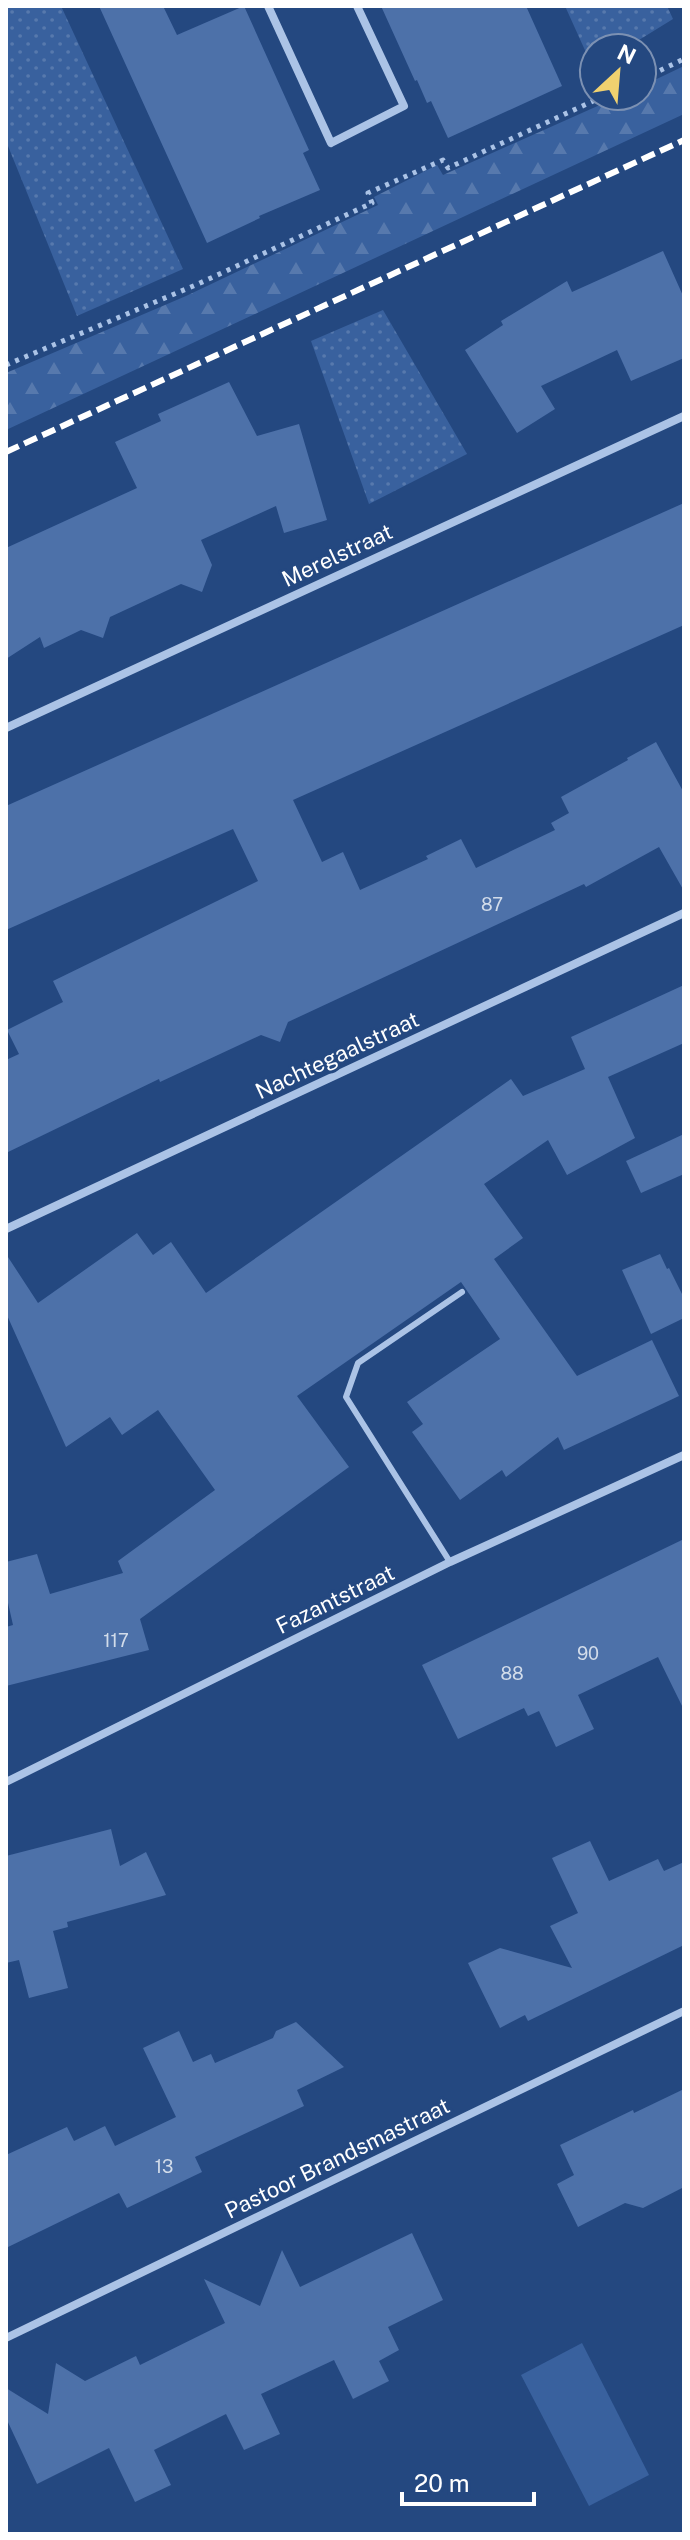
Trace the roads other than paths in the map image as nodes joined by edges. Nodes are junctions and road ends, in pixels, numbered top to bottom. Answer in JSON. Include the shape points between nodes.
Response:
{"nodes":[{"id":1,"x":268,"y":6,"type":"edge"},
{"id":2,"x":357,"y":6,"type":"edge"},
{"id":3,"x":684,"y":416,"type":"edge"},
{"id":4,"x":6,"y":728,"type":"edge"},
{"id":5,"x":684,"y":913,"type":"edge"},
{"id":6,"x":6,"y":1229,"type":"edge"},
{"id":7,"x":462,"y":1292,"type":"dead end"},
{"id":8,"x":684,"y":1455,"type":"edge"},
{"id":9,"x":450,"y":1562,"type":"junction"},
{"id":10,"x":6,"y":1782,"type":"edge"},
{"id":11,"x":684,"y":2011,"type":"edge"},
{"id":12,"x":6,"y":2338,"type":"edge"}],
"edges":[{"from":1,"to":2,"type":"street","via":[[331,143],[404,106]]},
{"from":3,"to":4,"type":"street","name":"Merelstraat"},
{"from":5,"to":6,"type":"street","name":"Nachtegaalstraat"},
{"from":7,"to":9,"type":"lane","via":[[358,1363],[346,1397]]},
{"from":8,"to":9,"type":"street","name":"Fazantstraat"},
{"from":9,"to":10,"type":"street","name":"Fazantstraat"},
{"from":11,"to":12,"type":"street","name":"Pastoor Brandsmastraat"}]}
